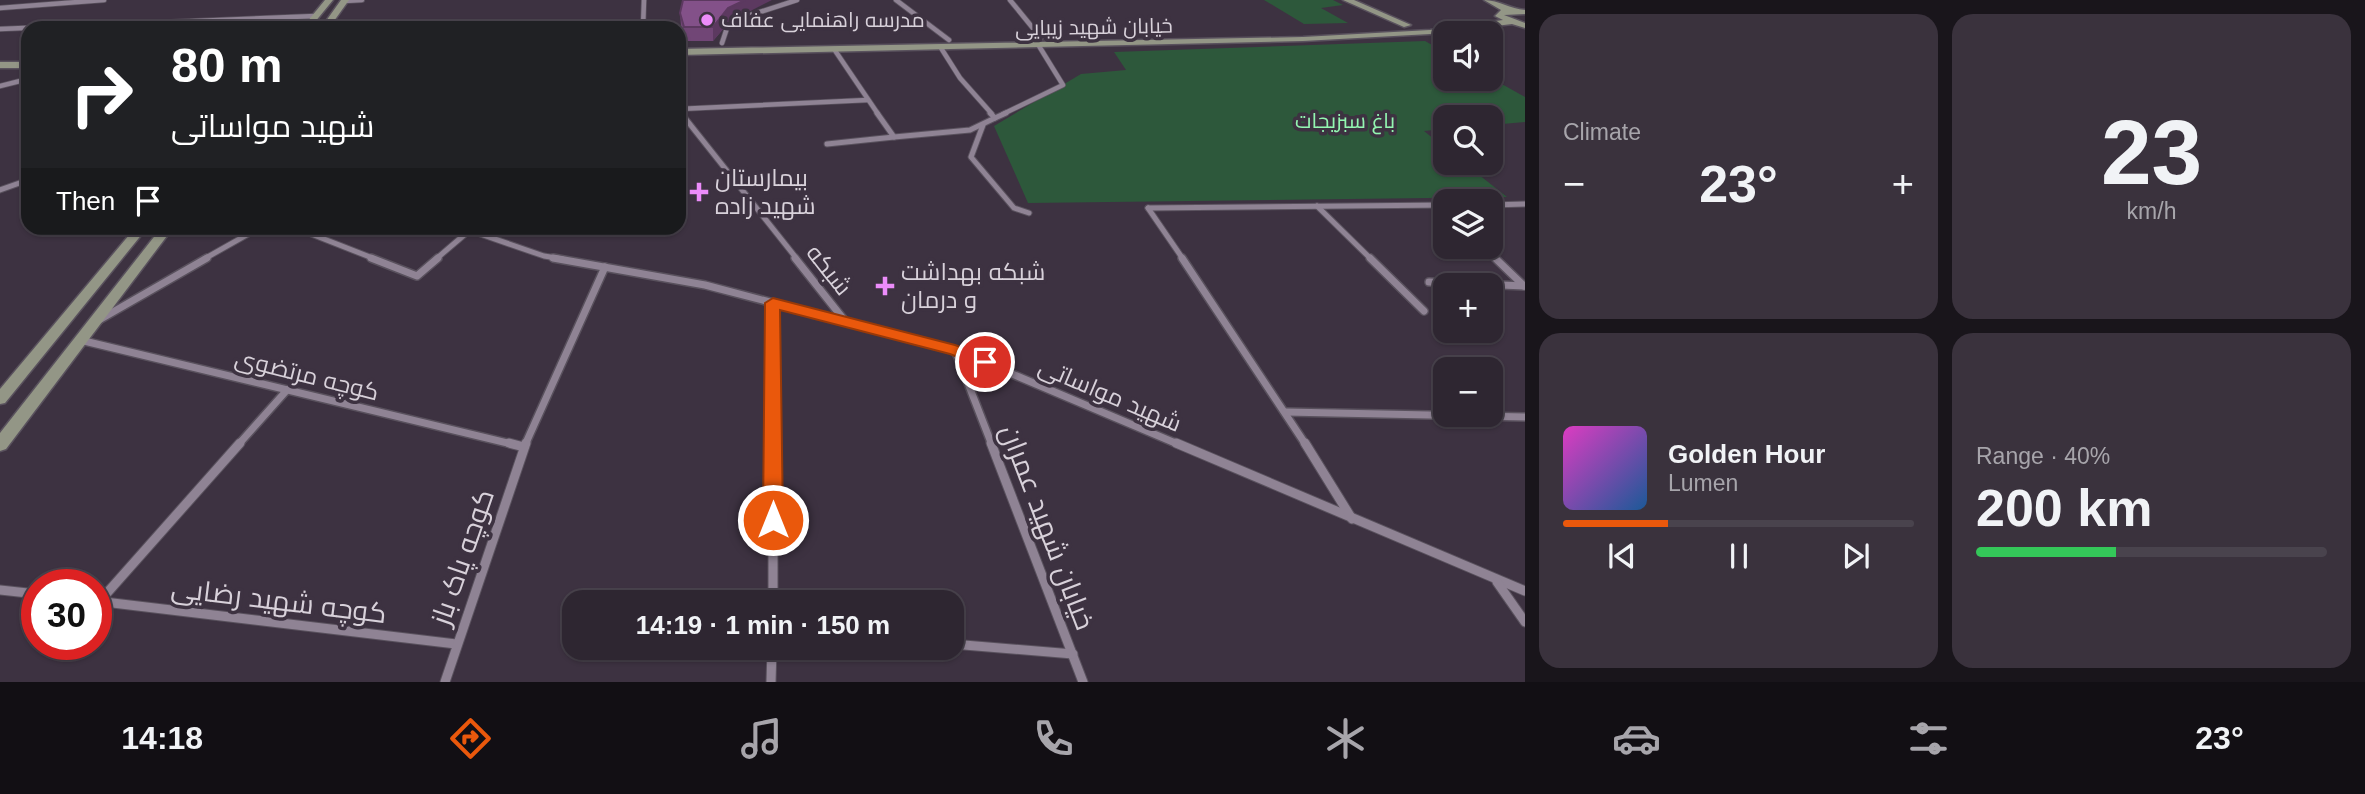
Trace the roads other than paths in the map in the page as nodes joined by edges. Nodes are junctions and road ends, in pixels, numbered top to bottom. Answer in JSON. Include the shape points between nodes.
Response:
{"nodes":[{"id":1,"x":104,"y":0,"type":"edge"},
{"id":2,"x":329,"y":0,"type":"edge"},
{"id":3,"x":345,"y":0,"type":"edge"},
{"id":4,"x":362,"y":0,"type":"edge"},
{"id":5,"x":644,"y":0,"type":"edge"},
{"id":6,"x":797,"y":0,"type":"edge"},
{"id":7,"x":896,"y":0,"type":"edge"},
{"id":8,"x":1010,"y":0,"type":"edge"},
{"id":9,"x":1347,"y":0,"type":"edge"},
{"id":10,"x":1489,"y":0,"type":"edge"},
{"id":11,"x":0,"y":8,"type":"edge"},
{"id":12,"x":1364,"y":9,"type":"junction"},
{"id":13,"x":1525,"y":12,"type":"edge"},
{"id":14,"x":1503,"y":13,"type":"junction"},
{"id":15,"x":316,"y":16,"type":"junction"},
{"id":16,"x":1369,"y":18,"type":"dead end"},
{"id":17,"x":194,"y":21,"type":"edge"},
{"id":18,"x":312,"y":21,"type":"edge"},
{"id":19,"x":330,"y":21,"type":"edge"},
{"id":20,"x":643,"y":21,"type":"edge"},
{"id":21,"x":1510,"y":22,"type":"junction"},
{"id":22,"x":1408,"y":25,"type":"junction"},
{"id":23,"x":1525,"y":26,"type":"edge"},
{"id":24,"x":21,"y":28,"type":"edge"},
{"id":25,"x":0,"y":29,"type":"edge"},
{"id":26,"x":1131,"y":36,"type":"junction"},
{"id":27,"x":949,"y":40,"type":"junction"},
{"id":28,"x":1040,"y":42,"type":"junction"},
{"id":29,"x":722,"y":43,"type":"junction"},
{"id":30,"x":1139,"y":44,"type":"junction"},
{"id":31,"x":686,"y":45,"type":"edge"},
{"id":32,"x":941,"y":48,"type":"junction"},
{"id":33,"x":834,"y":49,"type":"junction"},
{"id":34,"x":686,"y":52,"type":"edge"},
{"id":35,"x":0,"y":65,"type":"edge"},
{"id":36,"x":21,"y":65,"type":"edge"},
{"id":37,"x":21,"y":73,"type":"edge"},
{"id":38,"x":0,"y":74,"type":"edge"},
{"id":39,"x":21,"y":81,"type":"edge"},
{"id":40,"x":0,"y":86,"type":"edge"},
{"id":41,"x":868,"y":100,"type":"junction"},
{"id":42,"x":686,"y":109,"type":"edge"},
{"id":43,"x":686,"y":118,"type":"edge"},
{"id":44,"x":995,"y":118,"type":"junction"},
{"id":45,"x":984,"y":125,"type":"junction"},
{"id":46,"x":894,"y":136,"type":"junction"},
{"id":47,"x":827,"y":144,"type":"dead end"},
{"id":48,"x":21,"y":182,"type":"edge"},
{"id":49,"x":0,"y":190,"type":"edge"},
{"id":50,"x":1525,"y":204,"type":"edge"},
{"id":51,"x":1503,"y":205,"type":"edge"},
{"id":52,"x":1317,"y":206,"type":"junction"},
{"id":53,"x":1433,"y":206,"type":"edge"},
{"id":54,"x":1030,"y":213,"type":"dead end"},
{"id":55,"x":135,"y":235,"type":"edge"},
{"id":56,"x":162,"y":235,"type":"edge"},
{"id":57,"x":247,"y":235,"type":"edge"},
{"id":58,"x":314,"y":235,"type":"edge"},
{"id":59,"x":460,"y":235,"type":"edge"},
{"id":60,"x":483,"y":235,"type":"edge"},
{"id":61,"x":1497,"y":259,"type":"edge"},
{"id":62,"x":605,"y":267,"type":"junction"},
{"id":63,"x":1429,"y":282,"type":"dead end"},
{"id":64,"x":1525,"y":286,"type":"edge"},
{"id":65,"x":773,"y":303,"type":"junction"},
{"id":66,"x":1424,"y":311,"type":"dead end"},
{"id":67,"x":846,"y":322,"type":"junction"},
{"id":68,"x":92,"y":325,"type":"junction"},
{"id":69,"x":80,"y":340,"type":"junction"},
{"id":70,"x":955,"y":350,"type":"junction"},
{"id":71,"x":287,"y":390,"type":"junction"},
{"id":72,"x":0,"y":399,"type":"edge"},
{"id":73,"x":1286,"y":412,"type":"junction"},
{"id":74,"x":1525,"y":417,"type":"edge"},
{"id":75,"x":0,"y":445,"type":"edge"},
{"id":76,"x":524,"y":447,"type":"junction"},
{"id":77,"x":1353,"y":519,"type":"junction"},
{"id":78,"x":1497,"y":581,"type":"junction"},
{"id":79,"x":112,"y":585,"type":"edge"},
{"id":80,"x":0,"y":590,"type":"edge"},
{"id":81,"x":773,"y":590,"type":"edge"},
{"id":82,"x":1525,"y":591,"type":"edge"},
{"id":83,"x":21,"y":592,"type":"edge"},
{"id":84,"x":112,"y":603,"type":"edge"},
{"id":85,"x":1525,"y":622,"type":"edge"},
{"id":86,"x":456,"y":644,"type":"junction"},
{"id":87,"x":964,"y":645,"type":"edge"},
{"id":88,"x":1073,"y":654,"type":"junction"},
{"id":89,"x":772,"y":660,"type":"edge"},
{"id":90,"x":445,"y":682,"type":"edge"},
{"id":91,"x":771,"y":682,"type":"edge"},
{"id":92,"x":1083,"y":682,"type":"edge"}],
"edges":[{"from":1,"to":11,"type":"street"},
{"from":2,"to":15,"type":"main road"},
{"from":3,"to":4,"type":"street"},
{"from":3,"to":19,"type":"main road"},
{"from":5,"to":20,"type":"street"},
{"from":6,"to":29,"type":"street","via":[[729,22]]},
{"from":7,"to":27,"type":"street"},
{"from":8,"to":28,"type":"street"},
{"from":9,"to":12,"type":"main road"},
{"from":10,"to":14,"type":"main road"},
{"from":12,"to":16,"type":"main road"},
{"from":12,"to":22,"type":"main road"},
{"from":13,"to":14,"type":"main road"},
{"from":14,"to":21,"type":"main road"},
{"from":14,"to":22,"type":"main road","name":"خیابان شهید زیبایی"},
{"from":15,"to":17,"type":"street"},
{"from":15,"to":18,"type":"main road"},
{"from":21,"to":23,"type":"main road"},
{"from":21,"to":30,"type":"main road","name":"خیابان شهید زیبایی","via":[[1377,35]]},
{"from":22,"to":26,"type":"main road","name":"خیابان شهید زیبایی"},
{"from":24,"to":25,"type":"street"},
{"from":26,"to":28,"type":"main road","name":"خیابان شهید زیبایی"},
{"from":26,"to":30,"type":"main road"},
{"from":27,"to":28,"type":"main road","name":"خیابان شهید زیبایی"},
{"from":27,"to":29,"type":"main road","name":"خیابان شهید زیبایی"},
{"from":28,"to":30,"type":"main road","name":"خیابان شهید زیبایی"},
{"from":28,"to":32,"type":"main road","name":"خیابان شهید زیبایی"},
{"from":28,"to":44,"type":"street","via":[[1063,85]]},
{"from":29,"to":31,"type":"main road","name":"خیابان شهید زیبایی"},
{"from":32,"to":33,"type":"main road","name":"خیابان شهید زیبایی"},
{"from":32,"to":44,"type":"street"},
{"from":33,"to":34,"type":"main road","name":"خیابان شهید زیبایی"},
{"from":33,"to":41,"type":"street"},
{"from":35,"to":36,"type":"main road"},
{"from":37,"to":38,"type":"main road"},
{"from":39,"to":40,"type":"street"},
{"from":41,"to":42,"type":"street"},
{"from":41,"to":46,"type":"street"},
{"from":43,"to":67,"type":"street","name":"شبکه"},
{"from":44,"to":45,"type":"street"},
{"from":45,"to":46,"type":"street","via":[[970,131]]},
{"from":45,"to":54,"type":"street","via":[[971,157],[1014,208]]},
{"from":46,"to":47,"type":"street"},
{"from":48,"to":49,"type":"street"},
{"from":50,"to":51,"type":"street"},
{"from":52,"to":53,"type":"street"},
{"from":52,"to":66,"type":"street"},
{"from":52,"to":73,"type":"street","via":[[1149,208]]},
{"from":55,"to":72,"type":"main road"},
{"from":56,"to":68,"type":"main road"},
{"from":57,"to":68,"type":"street"},
{"from":58,"to":59,"type":"street","via":[[417,276]]},
{"from":60,"to":62,"type":"street","name":"شهید مواساتی","via":[[544,257]]},
{"from":61,"to":64,"type":"street"},
{"from":62,"to":65,"type":"street","name":"شهید مواساتی"},
{"from":62,"to":76,"type":"street","name":"کوچه پاک باز"},
{"from":63,"to":64,"type":"street"},
{"from":65,"to":67,"type":"street","name":"شهید مواساتی"},
{"from":65,"to":81,"type":"street"},
{"from":67,"to":70,"type":"street","name":"شهید مواساتی"},
{"from":68,"to":69,"type":"main road"},
{"from":69,"to":71,"type":"street","name":"کوچه مرتضوی"},
{"from":69,"to":75,"type":"main road"},
{"from":70,"to":77,"type":"street","name":"شهید مواساتی"},
{"from":70,"to":88,"type":"street","name":"خیابان شهید عمران"},
{"from":71,"to":76,"type":"street","name":"کوچه مرتضوی"},
{"from":71,"to":79,"type":"street"},
{"from":73,"to":74,"type":"street"},
{"from":73,"to":77,"type":"street"},
{"from":76,"to":86,"type":"street","name":"کوچه پاک باز"},
{"from":77,"to":78,"type":"street","name":"شهید مواساتی"},
{"from":78,"to":82,"type":"street","name":"شهید مواساتی"},
{"from":78,"to":85,"type":"street"},
{"from":80,"to":83,"type":"street"},
{"from":84,"to":86,"type":"street","name":"کوچه شهید رضایی"},
{"from":86,"to":90,"type":"street","name":"کوچه پاک باز"},
{"from":87,"to":88,"type":"street"},
{"from":88,"to":92,"type":"street","name":"خیابان شهید عمران"},
{"from":89,"to":91,"type":"street"}]}
